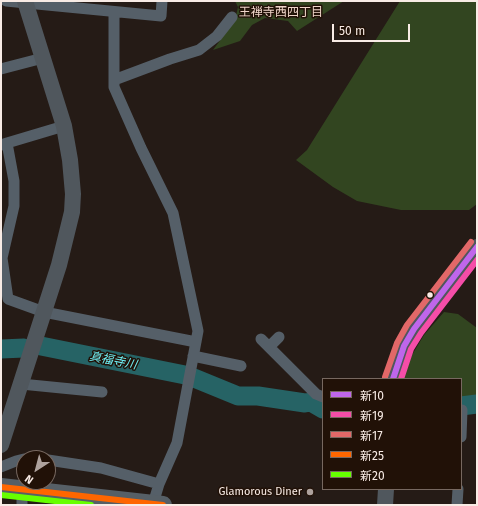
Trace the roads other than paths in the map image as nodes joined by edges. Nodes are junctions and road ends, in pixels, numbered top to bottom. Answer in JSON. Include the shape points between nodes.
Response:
{"nodes":[{"id":1,"x":6,"y":1,"type":"edge"},
{"id":2,"x":162,"y":1,"type":"edge"},
{"id":3,"x":26,"y":2,"type":"edge"},
{"id":4,"x":114,"y":12,"type":"junction"},
{"id":5,"x":232,"y":17,"type":"dead end"},
{"id":6,"x":43,"y":58,"type":"junction"},
{"id":7,"x":1,"y":69,"type":"edge"},
{"id":8,"x":114,"y":80,"type":"junction"},
{"id":9,"x":64,"y":126,"type":"junction"},
{"id":10,"x":4,"y":144,"type":"edge"},
{"id":11,"x":477,"y":247,"type":"edge"},
{"id":12,"x":44,"y":312,"type":"junction"},
{"id":13,"x":279,"y":337,"type":"dead end"},
{"id":14,"x":196,"y":342,"type":"junction"},
{"id":15,"x":193,"y":356,"type":"junction"},
{"id":16,"x":241,"y":366,"type":"dead end"},
{"id":17,"x":393,"y":378,"type":"edge"},
{"id":18,"x":21,"y":384,"type":"junction"},
{"id":19,"x":102,"y":392,"type":"dead end"},
{"id":20,"x":322,"y":397,"type":"edge"},
{"id":21,"x":1,"y":444,"type":"edge"},
{"id":22,"x":16,"y":461,"type":"edge"},
{"id":23,"x":56,"y":461,"type":"edge"},
{"id":24,"x":1,"y":467,"type":"edge"},
{"id":25,"x":159,"y":484,"type":"junction"},
{"id":26,"x":1,"y":487,"type":"edge"},
{"id":27,"x":386,"y":490,"type":"edge"},
{"id":28,"x":458,"y":490,"type":"edge"},
{"id":29,"x":22,"y":497,"type":"edge"},
{"id":30,"x":112,"y":502,"type":"edge"},
{"id":31,"x":158,"y":504,"type":"edge"},
{"id":32,"x":385,"y":505,"type":"edge"},
{"id":33,"x":395,"y":505,"type":"edge"},
{"id":34,"x":457,"y":505,"type":"edge"}],
"edges":[{"from":1,"to":3,"type":"street"},
{"from":2,"to":4,"type":"street","via":[[161,16]]},
{"from":3,"to":4,"type":"street"},
{"from":3,"to":6,"type":"street"},
{"from":4,"to":8,"type":"street"},
{"from":5,"to":8,"type":"street","via":[[217,36],[199,50]]},
{"from":6,"to":7,"type":"street"},
{"from":6,"to":9,"type":"street"},
{"from":8,"to":14,"type":"street","via":[[114,87],[173,213],[198,331]]},
{"from":9,"to":10,"type":"street"},
{"from":9,"to":12,"type":"street","via":[[73,194],[72,212]]},
{"from":10,"to":12,"type":"street","via":[[14,181],[14,206],[2,258],[8,299]]},
{"from":11,"to":17,"type":"street","via":[[414,329],[404,346]]},
{"from":12,"to":14,"type":"street"},
{"from":12,"to":18,"type":"street"},
{"from":13,"to":20,"type":"street","via":[[265,343],[316,394]]},
{"from":14,"to":15,"type":"street"},
{"from":15,"to":16,"type":"street"},
{"from":15,"to":25,"type":"street","via":[[177,443]]},
{"from":18,"to":19,"type":"street"},
{"from":18,"to":21,"type":"street"},
{"from":22,"to":24,"type":"street"},
{"from":23,"to":25,"type":"street","via":[[101,468]]},
{"from":25,"to":31,"type":"street"},
{"from":26,"to":29,"type":"main road"},
{"from":27,"to":32,"type":"street"},
{"from":28,"to":34,"type":"street"},
{"from":29,"to":30,"type":"main road"},
{"from":30,"to":31,"type":"main road"},
{"from":32,"to":33,"type":"street"}]}
